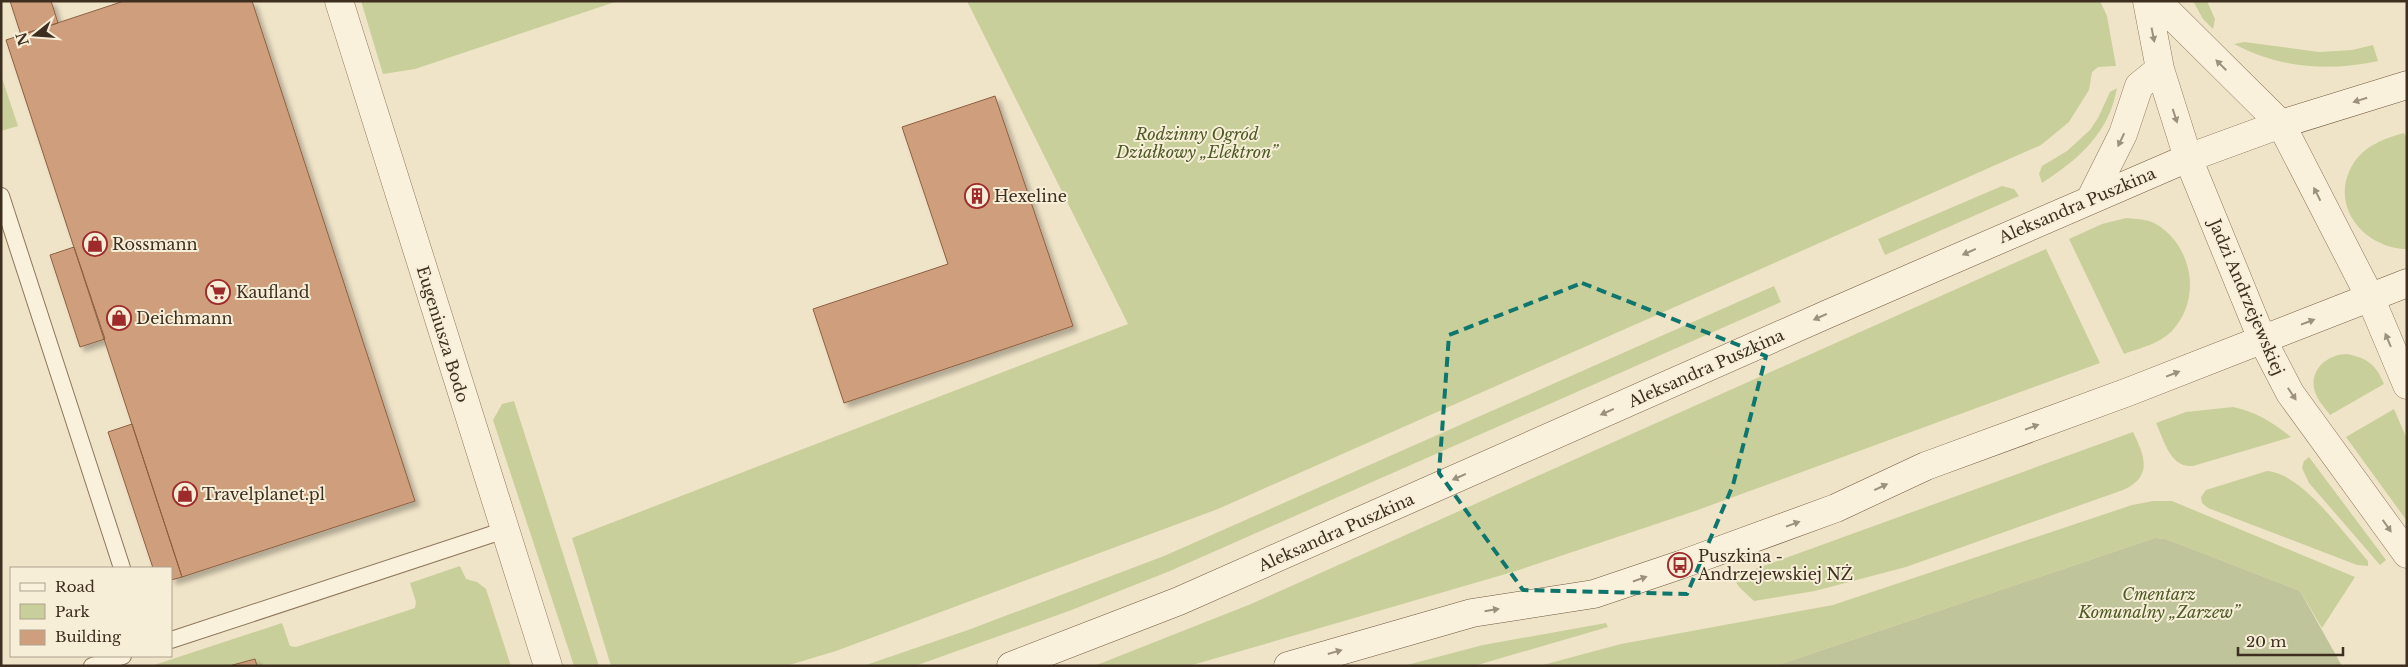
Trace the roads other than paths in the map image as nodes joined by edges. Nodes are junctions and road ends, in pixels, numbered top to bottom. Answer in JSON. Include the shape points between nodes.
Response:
{"nodes":[{"id":1,"x":339,"y":1,"type":"edge"},
{"id":2,"x":2146,"y":1,"type":"edge"},
{"id":3,"x":2158,"y":1,"type":"edge"},
{"id":4,"x":2160,"y":69,"type":"junction"},
{"id":5,"x":2407,"y":86,"type":"edge"},
{"id":6,"x":2281,"y":124,"type":"junction"},
{"id":7,"x":2188,"y":158,"type":"junction"},
{"id":8,"x":1,"y":196,"type":"edge"},
{"id":9,"x":2092,"y":198,"type":"junction"},
{"id":10,"x":2407,"y":283,"type":"edge"},
{"id":11,"x":2370,"y":297,"type":"junction"},
{"id":12,"x":2262,"y":339,"type":"junction"},
{"id":13,"x":2407,"y":385,"type":"edge"},
{"id":14,"x":505,"y":530,"type":"junction"},
{"id":15,"x":2407,"y":554,"type":"edge"},
{"id":16,"x":122,"y":567,"type":"edge"},
{"id":17,"x":172,"y":640,"type":"edge"},
{"id":18,"x":120,"y":657,"type":"edge"},
{"id":19,"x":92,"y":666,"type":"edge"},
{"id":20,"x":548,"y":666,"type":"edge"},
{"id":21,"x":1011,"y":666,"type":"edge"},
{"id":22,"x":1288,"y":666,"type":"edge"}],
"edges":[{"from":1,"to":14,"type":"main road","name":"Eugeniusza Bodo"},
{"from":2,"to":4,"type":"main road","name":"Jadzi Andrzejewskiej","one_way":true},
{"from":6,"to":3,"type":"main road","one_way":true},
{"from":4,"to":7,"type":"main road","name":"Jadzi Andrzejewskiej","one_way":true},
{"from":4,"to":9,"type":"main road","one_way":true,"via":[[2139,86],[2124,134]]},
{"from":5,"to":6,"type":"main road","name":"Aleksandra Puszkina","one_way":true},
{"from":6,"to":7,"type":"main road","name":"Aleksandra Puszkina"},
{"from":11,"to":6,"type":"main road","one_way":true},
{"from":7,"to":9,"type":"main road","name":"Aleksandra Puszkina"},
{"from":7,"to":12,"type":"main road","name":"Jadzi Andrzejewskiej"},
{"from":8,"to":16,"type":"lane"},
{"from":9,"to":21,"type":"main road","name":"Aleksandra Puszkina","one_way":true,"via":[[1234,577]]},
{"from":10,"to":11,"type":"main road"},
{"from":12,"to":11,"type":"main road","one_way":true},
{"from":13,"to":11,"type":"main road","one_way":true},
{"from":12,"to":15,"type":"main road","name":"Jadzi Andrzejewskiej","one_way":true,"via":[[2290,393]]},
{"from":22,"to":12,"type":"main road","one_way":true,"via":[[1472,613],[1602,592],[1836,508],[1926,466]]},
{"from":14,"to":17,"type":"lane"},
{"from":14,"to":20,"type":"main road","name":"Eugeniusza Bodo"},
{"from":18,"to":19,"type":"lane"}]}
